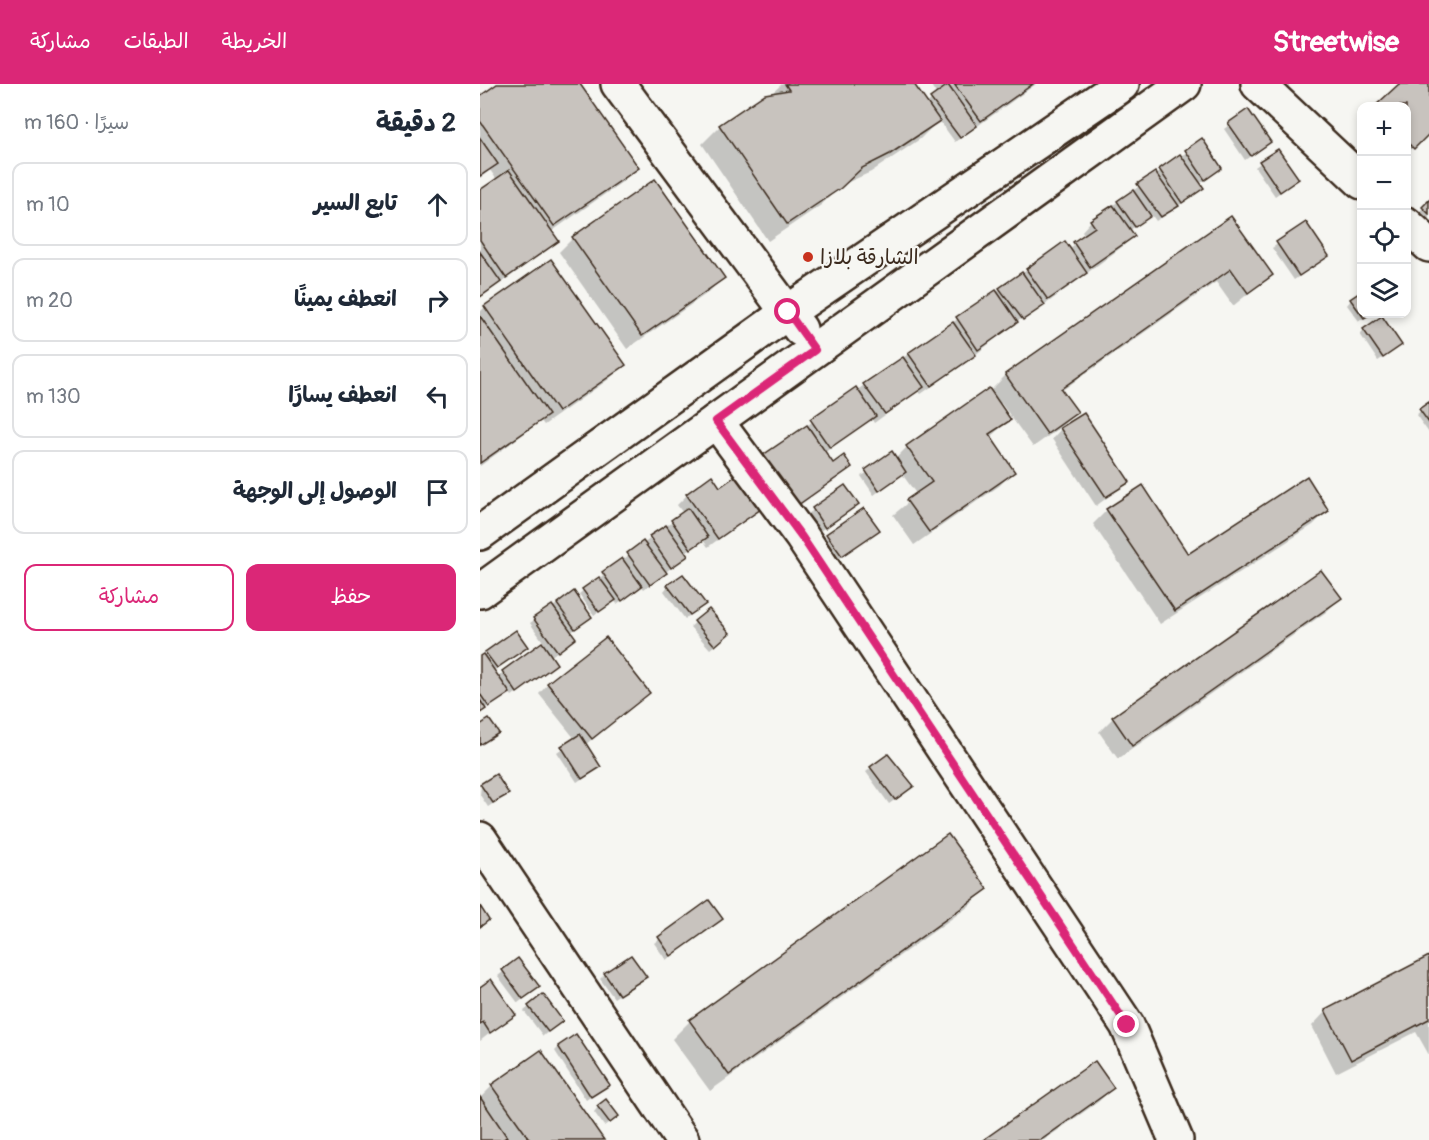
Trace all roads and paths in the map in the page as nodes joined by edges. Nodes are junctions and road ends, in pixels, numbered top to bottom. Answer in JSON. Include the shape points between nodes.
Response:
{"nodes":[{"id":1,"x":618,"y":84,"type":"edge"},
{"id":2,"x":1122,"y":84,"type":"edge"},
{"id":3,"x":1184,"y":84,"type":"edge"},
{"id":4,"x":1258,"y":84,"type":"edge"},
{"id":5,"x":1357,"y":177,"type":"edge"},
{"id":6,"x":1411,"y":228,"type":"edge"},
{"id":7,"x":1429,"y":245,"type":"edge"},
{"id":8,"x":788,"y":312,"type":"junction"},
{"id":9,"x":815,"y":350,"type":"junction"},
{"id":10,"x":716,"y":421,"type":"junction"},
{"id":11,"x":480,"y":533,"type":"edge"},
{"id":12,"x":480,"y":591,"type":"edge"},
{"id":13,"x":480,"y":839,"type":"edge"},
{"id":14,"x":682,"y":1140,"type":"edge"},
{"id":15,"x":1176,"y":1140,"type":"edge"}],
"edges":[{"from":1,"to":8,"type":"street"},
{"from":2,"to":8,"type":"street"},
{"from":3,"to":9,"type":"street"},
{"from":4,"to":5,"type":"street"},
{"from":6,"to":7,"type":"street"},
{"from":8,"to":9,"type":"street"},
{"from":8,"to":11,"type":"street"},
{"from":9,"to":10,"type":"street"},
{"from":10,"to":12,"type":"street"},
{"from":10,"to":15,"type":"street","via":[[802,537],[1127,1025]]},
{"from":13,"to":14,"type":"street"}]}
